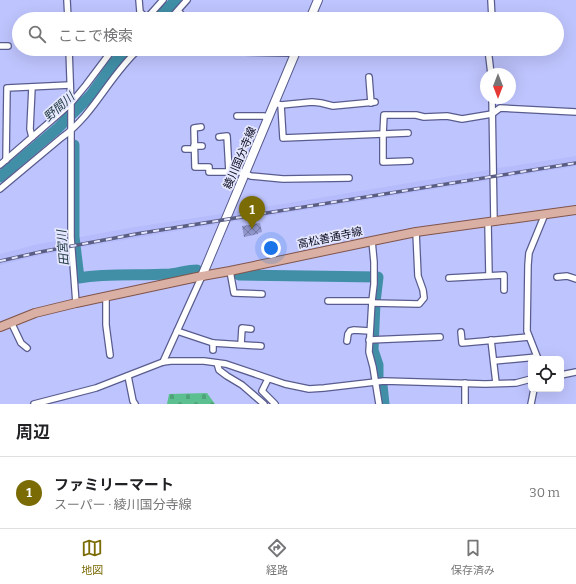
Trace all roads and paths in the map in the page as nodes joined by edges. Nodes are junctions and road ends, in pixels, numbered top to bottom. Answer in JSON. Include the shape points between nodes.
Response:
{"nodes":[{"id":1,"x":67,"y":0,"type":"edge"},
{"id":2,"x":140,"y":0,"type":"edge"},
{"id":3,"x":163,"y":0,"type":"edge"},
{"id":4,"x":187,"y":0,"type":"edge"},
{"id":5,"x":318,"y":0,"type":"edge"},
{"id":6,"x":491,"y":0,"type":"edge"},
{"id":7,"x":178,"y":11,"type":"edge"},
{"id":8,"x":68,"y":12,"type":"edge"},
{"id":9,"x":140,"y":12,"type":"edge"},
{"id":10,"x":152,"y":12,"type":"edge"},
{"id":11,"x":313,"y":12,"type":"edge"},
{"id":12,"x":492,"y":12,"type":"edge"},
{"id":13,"x":0,"y":46,"type":"edge"},
{"id":14,"x":8,"y":46,"type":"dead end"},
{"id":15,"x":69,"y":56,"type":"edge"},
{"id":16,"x":108,"y":56,"type":"edge"},
{"id":17,"x":131,"y":56,"type":"edge"},
{"id":18,"x":295,"y":56,"type":"edge"},
{"id":19,"x":489,"y":56,"type":"edge"},
{"id":20,"x":490,"y":68,"type":"edge"},
{"id":21,"x":369,"y":77,"type":"dead end"},
{"id":22,"x":70,"y":85,"type":"junction"},
{"id":23,"x":32,"y":87,"type":"junction"},
{"id":24,"x":71,"y":104,"type":"junction"},
{"id":25,"x":278,"y":104,"type":"junction"},
{"id":26,"x":492,"y":104,"type":"edge"},
{"id":27,"x":576,"y":112,"type":"edge"},
{"id":28,"x":492,"y":114,"type":"junction"},
{"id":29,"x":237,"y":116,"type":"dead end"},
{"id":30,"x":269,"y":117,"type":"junction"},
{"id":31,"x":201,"y":127,"type":"dead end"},
{"id":32,"x":71,"y":130,"type":"junction"},
{"id":33,"x":408,"y":133,"type":"dead end"},
{"id":34,"x":382,"y":134,"type":"junction"},
{"id":35,"x":219,"y":136,"type":"dead end"},
{"id":36,"x":32,"y":137,"type":"junction"},
{"id":37,"x":202,"y":146,"type":"dead end"},
{"id":38,"x":194,"y":148,"type":"junction"},
{"id":39,"x":185,"y":149,"type":"dead end"},
{"id":40,"x":6,"y":160,"type":"junction"},
{"id":41,"x":410,"y":161,"type":"dead end"},
{"id":42,"x":0,"y":164,"type":"edge"},
{"id":43,"x":229,"y":172,"type":"junction"},
{"id":44,"x":245,"y":174,"type":"junction"},
{"id":45,"x":349,"y":178,"type":"dead end"},
{"id":46,"x":0,"y":189,"type":"edge"},
{"id":47,"x":576,"y":210,"type":"edge"},
{"id":48,"x":545,"y":214,"type":"junction"},
{"id":49,"x":491,"y":223,"type":"junction"},
{"id":50,"x":416,"y":232,"type":"junction"},
{"id":51,"x":372,"y":241,"type":"junction"},
{"id":52,"x":230,"y":271,"type":"junction"},
{"id":53,"x":489,"y":275,"type":"junction"},
{"id":54,"x":202,"y":276,"type":"junction"},
{"id":55,"x":557,"y":277,"type":"dead end"},
{"id":56,"x":449,"y":278,"type":"dead end"},
{"id":57,"x":576,"y":279,"type":"edge"},
{"id":58,"x":504,"y":290,"type":"dead end"},
{"id":59,"x":262,"y":294,"type":"dead end"},
{"id":60,"x":106,"y":296,"type":"junction"},
{"id":61,"x":328,"y":300,"type":"dead end"},
{"id":62,"x":76,"y":302,"type":"junction"},
{"id":63,"x":373,"y":303,"type":"junction"},
{"id":64,"x":11,"y":322,"type":"junction"},
{"id":65,"x":0,"y":327,"type":"edge"},
{"id":66,"x":251,"y":328,"type":"dead end"},
{"id":67,"x":177,"y":331,"type":"junction"},
{"id":68,"x":370,"y":331,"type":"junction"},
{"id":69,"x":461,"y":332,"type":"dead end"},
{"id":70,"x":440,"y":337,"type":"dead end"},
{"id":71,"x":529,"y":337,"type":"junction"},
{"id":72,"x":373,"y":340,"type":"junction"},
{"id":73,"x":491,"y":340,"type":"junction"},
{"id":74,"x":347,"y":341,"type":"dead end"},
{"id":75,"x":213,"y":343,"type":"junction"},
{"id":76,"x":241,"y":344,"type":"junction"},
{"id":77,"x":261,"y":346,"type":"dead end"},
{"id":78,"x":27,"y":348,"type":"dead end"},
{"id":79,"x":213,"y":350,"type":"dead end"},
{"id":80,"x":110,"y":355,"type":"dead end"},
{"id":81,"x":537,"y":356,"type":"edge"},
{"id":82,"x":528,"y":359,"type":"edge"},
{"id":83,"x":494,"y":361,"type":"junction"},
{"id":84,"x":163,"y":362,"type":"junction"},
{"id":85,"x":217,"y":363,"type":"junction"},
{"id":86,"x":576,"y":372,"type":"edge"},
{"id":87,"x":564,"y":374,"type":"edge"},
{"id":88,"x":128,"y":376,"type":"junction"},
{"id":89,"x":268,"y":379,"type":"junction"},
{"id":90,"x":528,"y":380,"type":"edge"},
{"id":91,"x":376,"y":381,"type":"junction"},
{"id":92,"x":465,"y":383,"type":"junction"},
{"id":93,"x":496,"y":383,"type":"junction"},
{"id":94,"x":533,"y":392,"type":"edge"},
{"id":95,"x":34,"y":404,"type":"edge"},
{"id":96,"x":135,"y":404,"type":"edge"},
{"id":97,"x":264,"y":404,"type":"edge"},
{"id":98,"x":276,"y":404,"type":"edge"},
{"id":99,"x":379,"y":404,"type":"edge"},
{"id":100,"x":465,"y":404,"type":"edge"},
{"id":101,"x":531,"y":404,"type":"edge"}],
"edges":[{"from":1,"to":8,"type":"street"},
{"from":2,"to":9,"type":"street"},
{"from":3,"to":10,"type":"street"},
{"from":4,"to":7,"type":"street"},
{"from":5,"to":11,"type":"main road"},
{"from":6,"to":12,"type":"street"},
{"from":13,"to":14,"type":"street"},
{"from":15,"to":22,"type":"street"},
{"from":16,"to":24,"type":"street"},
{"from":17,"to":32,"type":"street"},
{"from":18,"to":25,"type":"main road","name":"綾川国分寺線"},
{"from":19,"to":20,"type":"street"},
{"from":21,"to":25,"type":"street","via":[[373,103],[334,106],[312,102]]},
{"from":22,"to":23,"type":"street"},
{"from":22,"to":24,"type":"street"},
{"from":23,"to":36,"type":"street"},
{"from":23,"to":40,"type":"street","via":[[7,88]]},
{"from":24,"to":32,"type":"street"},
{"from":24,"to":36,"type":"street"},
{"from":25,"to":30,"type":"main road","name":"綾川国分寺線"},
{"from":25,"to":34,"type":"street","via":[[283,138]]},
{"from":26,"to":28,"type":"street"},
{"from":27,"to":28,"type":"street","via":[[500,108]]},
{"from":28,"to":34,"type":"street","via":[[462,119],[447,116],[384,115]]},
{"from":28,"to":49,"type":"street"},
{"from":29,"to":30,"type":"street"},
{"from":30,"to":44,"type":"main road","name":"綾川国分寺線"},
{"from":31,"to":38,"type":"street","via":[[194,128]]},
{"from":32,"to":46,"type":"street"},
{"from":32,"to":62,"type":"street","via":[[71,237]]},
{"from":33,"to":34,"type":"street"},
{"from":34,"to":41,"type":"street","via":[[383,162]]},
{"from":35,"to":43,"type":"street","via":[[227,136]]},
{"from":36,"to":40,"type":"street"},
{"from":37,"to":38,"type":"street"},
{"from":38,"to":39,"type":"street"},
{"from":38,"to":43,"type":"street","via":[[195,167],[209,167],[209,172]]},
{"from":40,"to":42,"type":"street"},
{"from":43,"to":44,"type":"street"},
{"from":44,"to":45,"type":"street","via":[[282,179]]},
{"from":44,"to":54,"type":"main road","name":"綾川国分寺線"},
{"from":47,"to":48,"type":"main road","name":"高松善通寺線"},
{"from":48,"to":49,"type":"main road","name":"高松善通寺線"},
{"from":48,"to":71,"type":"street","via":[[529,253],[526,322]]},
{"from":49,"to":50,"type":"main road","name":"高松善通寺線"},
{"from":49,"to":53,"type":"street"},
{"from":50,"to":51,"type":"main road","name":"高松善通寺線"},
{"from":50,"to":63,"type":"street","via":[[418,276],[424,298],[420,304]]},
{"from":51,"to":52,"type":"main road","name":"高松善通寺線"},
{"from":51,"to":63,"type":"street"},
{"from":52,"to":54,"type":"main road","name":"高松善通寺線"},
{"from":52,"to":59,"type":"street","via":[[234,293]]},
{"from":53,"to":56,"type":"street"},
{"from":53,"to":58,"type":"street","via":[[504,275]]},
{"from":54,"to":60,"type":"main road","name":"高松善通寺線"},
{"from":54,"to":67,"type":"street"},
{"from":55,"to":57,"type":"street","via":[[567,276]]},
{"from":60,"to":62,"type":"main road","name":"高松善通寺線"},
{"from":60,"to":80,"type":"street","via":[[106,326]]},
{"from":61,"to":63,"type":"street"},
{"from":62,"to":64,"type":"main road","name":"高松善通寺線","via":[[35,312]]},
{"from":63,"to":68,"type":"street"},
{"from":64,"to":65,"type":"main road","name":"高松善通寺線"},
{"from":64,"to":78,"type":"street","via":[[21,343]]},
{"from":66,"to":76,"type":"street","via":[[242,328]]},
{"from":67,"to":75,"type":"street"},
{"from":67,"to":84,"type":"street"},
{"from":68,"to":72,"type":"street"},
{"from":68,"to":74,"type":"street","via":[[350,331]]},
{"from":69,"to":73,"type":"street","via":[[462,343]]},
{"from":70,"to":72,"type":"street"},
{"from":71,"to":73,"type":"street"},
{"from":71,"to":81,"type":"street"},
{"from":72,"to":91,"type":"street","via":[[369,352]]},
{"from":73,"to":83,"type":"street"},
{"from":75,"to":76,"type":"street"},
{"from":75,"to":79,"type":"street"},
{"from":76,"to":77,"type":"street"},
{"from":82,"to":83,"type":"street"},
{"from":83,"to":93,"type":"street"},
{"from":84,"to":85,"type":"street"},
{"from":84,"to":88,"type":"street"},
{"from":85,"to":89,"type":"street"},
{"from":85,"to":97,"type":"street","via":[[219,370]]},
{"from":86,"to":87,"type":"street"},
{"from":88,"to":95,"type":"street","via":[[96,388]]},
{"from":88,"to":96,"type":"street"},
{"from":89,"to":91,"type":"street","via":[[309,389]]},
{"from":89,"to":98,"type":"street","via":[[262,391]]},
{"from":90,"to":93,"type":"street"},
{"from":91,"to":92,"type":"street"},
{"from":91,"to":99,"type":"street"},
{"from":92,"to":93,"type":"street"},
{"from":92,"to":100,"type":"street"},
{"from":94,"to":101,"type":"street"}]}
